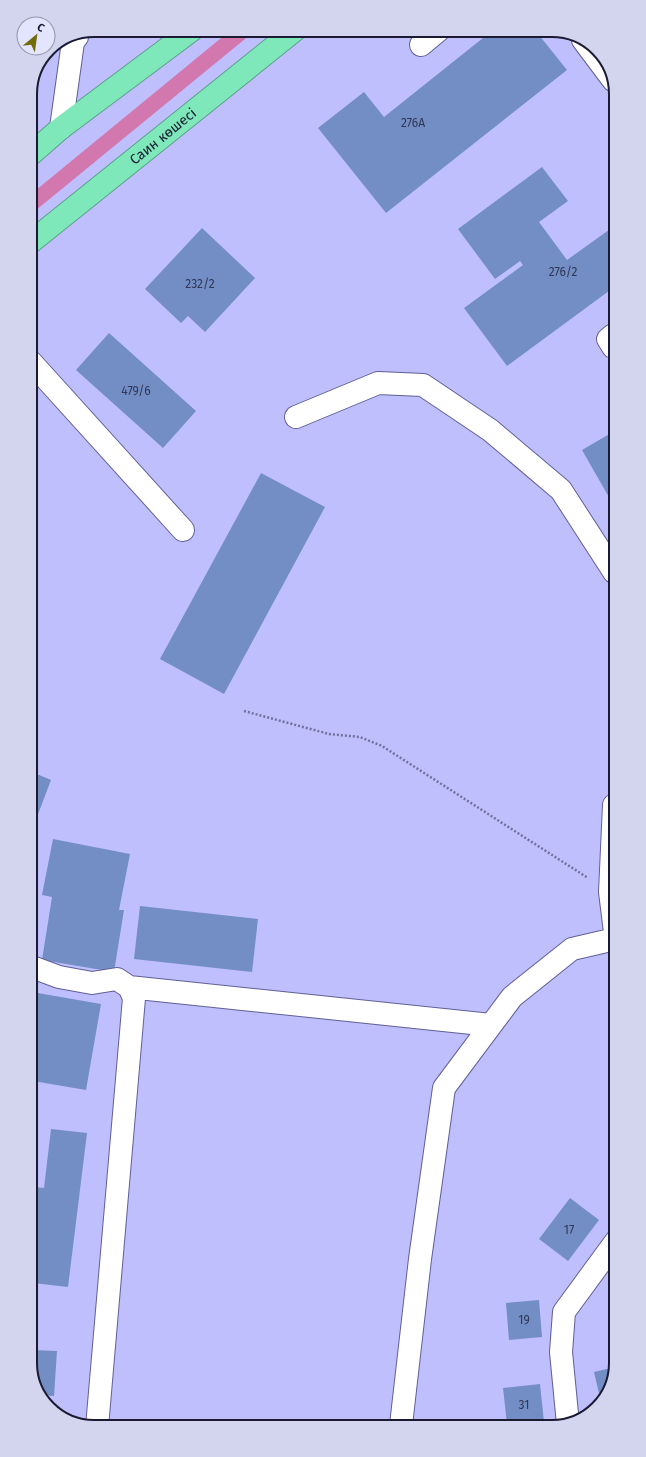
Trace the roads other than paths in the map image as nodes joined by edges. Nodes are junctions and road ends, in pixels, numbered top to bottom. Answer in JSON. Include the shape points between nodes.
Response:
{"nodes":[{"id":1,"x":183,"y":37,"type":"edge"},
{"id":2,"x":286,"y":37,"type":"edge"},
{"id":3,"x":431,"y":37,"type":"edge"},
{"id":4,"x":74,"y":40,"type":"edge"},
{"id":5,"x":421,"y":45,"type":"dead end"},
{"id":6,"x":61,"y":128,"type":"junction"},
{"id":7,"x":37,"y":149,"type":"edge"},
{"id":8,"x":37,"y":236,"type":"edge"},
{"id":9,"x":37,"y":369,"type":"edge"},
{"id":10,"x":296,"y":417,"type":"dead end"},
{"id":11,"x":183,"y":530,"type":"dead end"},
{"id":12,"x":609,"y":564,"type":"edge"},
{"id":13,"x":609,"y":940,"type":"edge"},
{"id":14,"x":37,"y":969,"type":"edge"},
{"id":15,"x":129,"y":987,"type":"junction"},
{"id":16,"x":491,"y":1025,"type":"junction"},
{"id":17,"x":609,"y":1251,"type":"edge"},
{"id":18,"x":567,"y":1418,"type":"edge"},
{"id":19,"x":98,"y":1420,"type":"edge"},
{"id":20,"x":402,"y":1420,"type":"edge"}],
"edges":[{"from":1,"to":6,"type":"highway"},
{"from":2,"to":8,"type":"highway","name":"Саин көшесі"},
{"from":3,"to":5,"type":"street"},
{"from":4,"to":6,"type":"street"},
{"from":6,"to":7,"type":"highway"},
{"from":9,"to":11,"type":"street"},
{"from":10,"to":12,"type":"street","via":[[378,383],[423,385],[490,430],[561,490]]},
{"from":13,"to":16,"type":"street","via":[[572,949],[512,998]]},
{"from":14,"to":15,"type":"street","via":[[58,978],[92,983],[117,979]]},
{"from":15,"to":16,"type":"street"},
{"from":15,"to":19,"type":"street","via":[[134,998]]},
{"from":16,"to":20,"type":"street","via":[[444,1088],[420,1258]]},
{"from":17,"to":18,"type":"street","via":[[564,1312],[561,1352]]}]}
